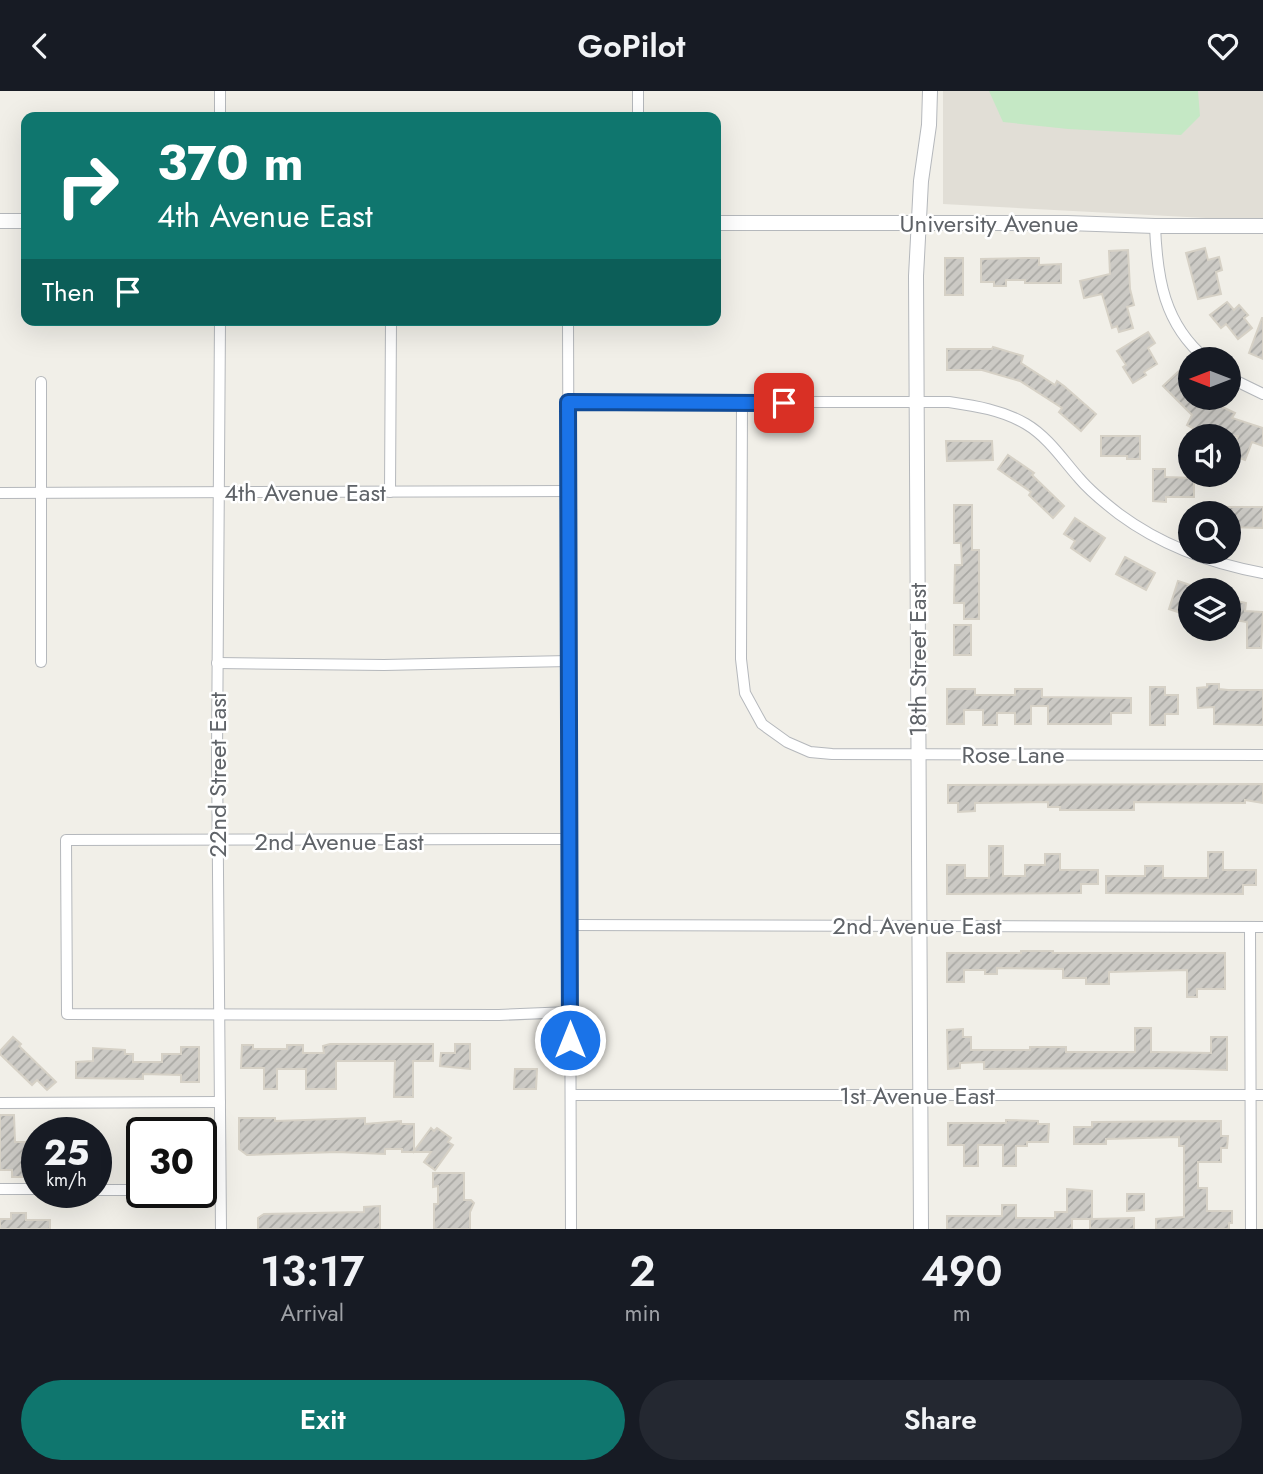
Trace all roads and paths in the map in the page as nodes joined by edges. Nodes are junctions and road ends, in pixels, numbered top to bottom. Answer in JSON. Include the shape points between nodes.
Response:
{"nodes":[{"id":1,"x":220,"y":91,"type":"edge"},
{"id":2,"x":638,"y":91,"type":"edge"},
{"id":3,"x":930,"y":91,"type":"edge"},
{"id":4,"x":220,"y":112,"type":"edge"},
{"id":5,"x":638,"y":112,"type":"edge"},
{"id":6,"x":0,"y":221,"type":"edge"},
{"id":7,"x":21,"y":221,"type":"edge"},
{"id":8,"x":721,"y":223,"type":"edge"},
{"id":9,"x":919,"y":223,"type":"junction"},
{"id":10,"x":1155,"y":226,"type":"junction"},
{"id":11,"x":1263,"y":226,"type":"edge"},
{"id":12,"x":220,"y":326,"type":"edge"},
{"id":13,"x":391,"y":326,"type":"edge"},
{"id":14,"x":568,"y":326,"type":"edge"},
{"id":15,"x":1193,"y":347,"type":"edge"},
{"id":16,"x":41,"y":383,"type":"dead end"},
{"id":17,"x":1241,"y":383,"type":"edge"},
{"id":18,"x":1263,"y":394,"type":"edge"},
{"id":19,"x":568,"y":402,"type":"junction"},
{"id":20,"x":742,"y":402,"type":"junction"},
{"id":21,"x":917,"y":403,"type":"junction"},
{"id":22,"x":568,"y":491,"type":"junction"},
{"id":23,"x":218,"y":492,"type":"junction"},
{"id":24,"x":390,"y":492,"type":"junction"},
{"id":25,"x":0,"y":493,"type":"edge"},
{"id":26,"x":41,"y":493,"type":"junction"},
{"id":27,"x":1263,"y":573,"type":"edge"},
{"id":28,"x":569,"y":661,"type":"junction"},
{"id":29,"x":41,"y":662,"type":"dead end"},
{"id":30,"x":217,"y":663,"type":"junction"},
{"id":31,"x":917,"y":754,"type":"junction"},
{"id":32,"x":1263,"y":755,"type":"edge"},
{"id":33,"x":570,"y":839,"type":"junction"},
{"id":34,"x":217,"y":840,"type":"junction"},
{"id":35,"x":570,"y":925,"type":"junction"},
{"id":36,"x":918,"y":926,"type":"junction"},
{"id":37,"x":1250,"y":927,"type":"junction"},
{"id":38,"x":1263,"y":927,"type":"edge"},
{"id":39,"x":570,"y":1012,"type":"junction"},
{"id":40,"x":219,"y":1016,"type":"junction"},
{"id":41,"x":571,"y":1095,"type":"junction"},
{"id":42,"x":920,"y":1095,"type":"junction"},
{"id":43,"x":1250,"y":1095,"type":"junction"},
{"id":44,"x":1263,"y":1095,"type":"edge"},
{"id":45,"x":220,"y":1102,"type":"junction"},
{"id":46,"x":0,"y":1103,"type":"edge"},
{"id":47,"x":0,"y":1189,"type":"edge"},
{"id":48,"x":21,"y":1189,"type":"edge"},
{"id":49,"x":220,"y":1191,"type":"joint"},
{"id":50,"x":220,"y":1229,"type":"edge"},
{"id":51,"x":571,"y":1229,"type":"edge"},
{"id":52,"x":921,"y":1229,"type":"edge"},
{"id":53,"x":1251,"y":1229,"type":"edge"}],
"edges":[{"from":1,"to":4,"type":"street"},
{"from":2,"to":5,"type":"street"},
{"from":3,"to":9,"type":"street","name":"18th Street East"},
{"from":6,"to":7,"type":"street"},
{"from":8,"to":9,"type":"street","name":"University Avenue"},
{"from":9,"to":10,"type":"street","name":"University Avenue"},
{"from":9,"to":21,"type":"street","name":"18th Street East"},
{"from":10,"to":11,"type":"street","name":"University Avenue"},
{"from":10,"to":15,"type":"street","via":[[1156,265],[1169,314]]},
{"from":12,"to":23,"type":"street","name":"22nd Street East"},
{"from":13,"to":24,"type":"street"},
{"from":14,"to":19,"type":"street"},
{"from":16,"to":26,"type":"street"},
{"from":17,"to":18,"type":"street"},
{"from":19,"to":20,"type":"street"},
{"from":19,"to":22,"type":"street"},
{"from":20,"to":21,"type":"street"},
{"from":20,"to":31,"type":"street","name":"Rose Lane","via":[[741,659],[745,693],[762,724],[810,752]]},
{"from":21,"to":27,"type":"street","via":[[990,408],[1027,425],[1121,515],[1173,545],[1233,568]]},
{"from":21,"to":31,"type":"street","name":"18th Street East"},
{"from":22,"to":24,"type":"street","name":"4th Avenue East"},
{"from":22,"to":28,"type":"street"},
{"from":23,"to":24,"type":"street","name":"4th Avenue East"},
{"from":23,"to":26,"type":"street","name":"4th Avenue East"},
{"from":23,"to":30,"type":"street","name":"22nd Street East"},
{"from":25,"to":26,"type":"street","name":"4th Avenue East"},
{"from":26,"to":29,"type":"street"},
{"from":28,"to":30,"type":"street"},
{"from":28,"to":33,"type":"street"},
{"from":30,"to":34,"type":"street","name":"22nd Street East"},
{"from":31,"to":32,"type":"street","name":"Rose Lane"},
{"from":31,"to":36,"type":"street","name":"18th Street East"},
{"from":33,"to":34,"type":"street","name":"2nd Avenue East"},
{"from":33,"to":35,"type":"street"},
{"from":34,"to":40,"type":"street","name":"22nd Street East"},
{"from":34,"to":40,"type":"street","name":"2nd Avenue East","via":[[66,841],[67,1014]]},
{"from":35,"to":36,"type":"street","name":"2nd Avenue East"},
{"from":35,"to":39,"type":"street"},
{"from":36,"to":37,"type":"street","name":"2nd Avenue East"},
{"from":36,"to":42,"type":"street","name":"18th Street East"},
{"from":37,"to":38,"type":"street","name":"2nd Avenue East"},
{"from":37,"to":43,"type":"street"},
{"from":39,"to":40,"type":"street"},
{"from":39,"to":41,"type":"street"},
{"from":40,"to":45,"type":"street","name":"22nd Street East"},
{"from":41,"to":42,"type":"street","name":"1st Avenue East"},
{"from":41,"to":51,"type":"street"},
{"from":42,"to":43,"type":"street","name":"1st Avenue East"},
{"from":42,"to":52,"type":"street","name":"18th Street East"},
{"from":43,"to":44,"type":"street","name":"1st Avenue East"},
{"from":43,"to":53,"type":"street"},
{"from":45,"to":46,"type":"street"},
{"from":45,"to":49,"type":"street","name":"22nd Street East"},
{"from":47,"to":48,"type":"street"},
{"from":49,"to":50,"type":"street","name":"22nd Street East"}]}
